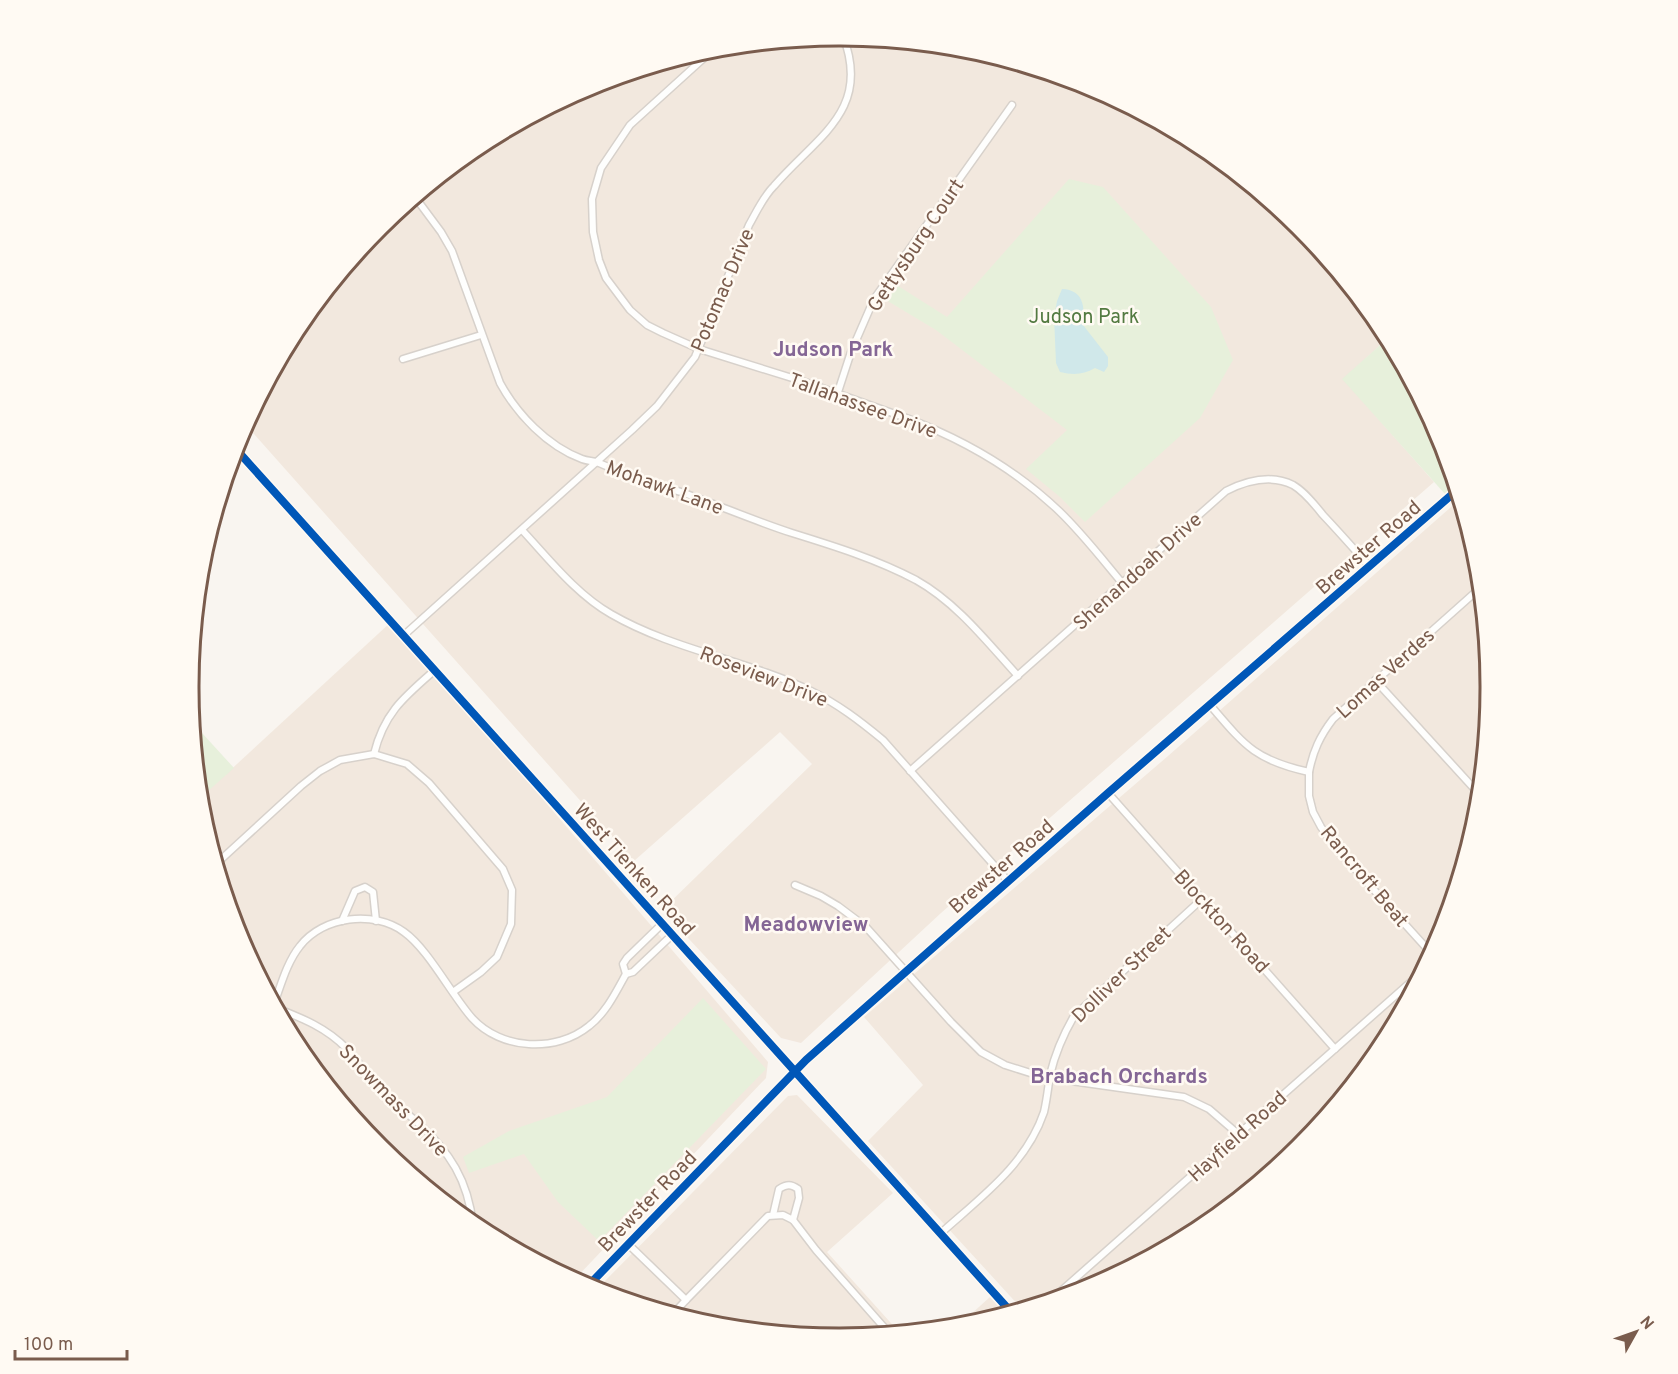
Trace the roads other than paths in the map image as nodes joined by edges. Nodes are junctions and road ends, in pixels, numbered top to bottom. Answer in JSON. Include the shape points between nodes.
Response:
{"nodes":[{"id":1,"x":846,"y":46,"type":"edge"},
{"id":2,"x":699,"y":62,"type":"edge"},
{"id":3,"x":1012,"y":105,"type":"dead end"},
{"id":4,"x":419,"y":203,"type":"edge"},
{"id":5,"x":481,"y":335,"type":"junction"},
{"id":6,"x":699,"y":349,"type":"junction"},
{"id":7,"x":403,"y":359,"type":"dead end"},
{"id":8,"x":837,"y":395,"type":"junction"},
{"id":9,"x":242,"y":456,"type":"edge"},
{"id":10,"x":597,"y":462,"type":"junction"},
{"id":11,"x":1450,"y":496,"type":"edge"},
{"id":12,"x":522,"y":530,"type":"junction"},
{"id":13,"x":1370,"y":567,"type":"junction"},
{"id":14,"x":1123,"y":584,"type":"junction"},
{"id":15,"x":1473,"y":595,"type":"edge"},
{"id":16,"x":404,"y":636,"type":"junction"},
{"id":17,"x":435,"y":670,"type":"junction"},
{"id":18,"x":1018,"y":676,"type":"junction"},
{"id":19,"x":1375,"y":680,"type":"junction"},
{"id":20,"x":1210,"y":705,"type":"junction"},
{"id":21,"x":374,"y":754,"type":"junction"},
{"id":22,"x":910,"y":771,"type":"junction"},
{"id":23,"x":1309,"y":772,"type":"junction"},
{"id":24,"x":1472,"y":784,"type":"edge"},
{"id":25,"x":1108,"y":793,"type":"junction"},
{"id":26,"x":222,"y":859,"type":"edge"},
{"id":27,"x":1008,"y":881,"type":"junction"},
{"id":28,"x":795,"y":885,"type":"dead end"},
{"id":29,"x":1202,"y":898,"type":"junction"},
{"id":30,"x":342,"y":921,"type":"junction"},
{"id":31,"x":376,"y":921,"type":"junction"},
{"id":32,"x":662,"y":924,"type":"junction"},
{"id":33,"x":672,"y":935,"type":"junction"},
{"id":34,"x":1424,"y":946,"type":"edge"},
{"id":35,"x":907,"y":971,"type":"junction"},
{"id":36,"x":626,"y":974,"type":"junction"},
{"id":37,"x":1404,"y":988,"type":"edge"},
{"id":38,"x":453,"y":992,"type":"junction"},
{"id":39,"x":278,"y":996,"type":"edge"},
{"id":40,"x":287,"y":1011,"type":"edge"},
{"id":41,"x":1335,"y":1049,"type":"junction"},
{"id":42,"x":795,"y":1072,"type":"junction"},
{"id":43,"x":1050,"y":1077,"type":"junction"},
{"id":44,"x":1238,"y":1134,"type":"junction"},
{"id":45,"x":469,"y":1209,"type":"edge"},
{"id":46,"x":774,"y":1215,"type":"junction"},
{"id":47,"x":793,"y":1220,"type":"junction"},
{"id":48,"x":941,"y":1233,"type":"junction"},
{"id":49,"x":628,"y":1244,"type":"junction"},
{"id":50,"x":594,"y":1279,"type":"edge"},
{"id":51,"x":1067,"y":1285,"type":"edge"},
{"id":52,"x":686,"y":1300,"type":"junction"},
{"id":53,"x":1006,"y":1306,"type":"edge"},
{"id":54,"x":679,"y":1307,"type":"edge"},
{"id":55,"x":883,"y":1326,"type":"edge"}],
"edges":[{"from":1,"to":6,"type":"street","name":"Potomac Drive","via":[[852,72],[850,92],[841,112],[760,205]]},
{"from":2,"to":6,"type":"street","name":"Tallahassee Drive","via":[[630,125],[604,163],[592,199],[594,244],[606,278],[618,296],[647,325]]},
{"from":3,"to":8,"type":"street","name":"Gettysburg Court","via":[[874,299]]},
{"from":4,"to":5,"type":"street","name":"Mohawk Lane","via":[[452,252]]},
{"from":5,"to":7,"type":"street"},
{"from":5,"to":10,"type":"street","name":"Mohawk Lane","via":[[500,383],[523,416],[564,449]]},
{"from":6,"to":8,"type":"street","name":"Tallahassee Drive"},
{"from":6,"to":10,"type":"street","name":"Potomac Drive","via":[[657,406]]},
{"from":8,"to":14,"type":"street","name":"Tallahassee Drive","via":[[940,431],[1014,475],[1059,511]]},
{"from":9,"to":16,"type":"street","name":"West Tienken Road"},
{"from":10,"to":12,"type":"street","name":"Potomac Drive"},
{"from":10,"to":18,"type":"street","name":"Mohawk Lane","via":[[835,546],[915,580],[962,614]]},
{"from":11,"to":13,"type":"street","name":"Brewster Road"},
{"from":12,"to":16,"type":"street","name":"Potomac Drive"},
{"from":12,"to":22,"type":"street","name":"Roseview Drive","via":[[579,590],[610,613],[651,633],[790,682],[834,703],[883,740]]},
{"from":13,"to":14,"type":"street","name":"Shenandoah Drive","via":[[1307,496],[1294,486],[1258,480],[1226,492]]},
{"from":13,"to":20,"type":"street","name":"Brewster Road"},
{"from":14,"to":18,"type":"street","name":"Shenandoah Drive"},
{"from":15,"to":19,"type":"street","name":"Lomas Verdes"},
{"from":16,"to":17,"type":"street","name":"West Tienken Road"},
{"from":17,"to":21,"type":"street","via":[[391,713],[382,726]]},
{"from":17,"to":32,"type":"street","name":"West Tienken Road"},
{"from":18,"to":22,"type":"street","name":"Shenandoah Drive"},
{"from":19,"to":23,"type":"street","name":"Lomas Verdes","via":[[1323,732]]},
{"from":19,"to":24,"type":"street"},
{"from":20,"to":23,"type":"street","via":[[1256,753],[1282,766]]},
{"from":20,"to":25,"type":"street","name":"Brewster Road"},
{"from":21,"to":26,"type":"street","via":[[340,760],[320,771]]},
{"from":21,"to":38,"type":"street","via":[[407,764],[424,779],[503,869],[512,890],[511,924],[497,957]]},
{"from":22,"to":27,"type":"street","name":"Roseview Drive"},
{"from":23,"to":34,"type":"street","name":"Rancroft Beat","via":[[1309,796],[1321,827]]},
{"from":25,"to":27,"type":"street","name":"Brewster Road"},
{"from":25,"to":29,"type":"street","name":"Blockton Road"},
{"from":27,"to":35,"type":"street","name":"Brewster Road"},
{"from":28,"to":35,"type":"street","via":[[853,915]]},
{"from":29,"to":41,"type":"street","name":"Blockton Road"},
{"from":29,"to":43,"type":"street","name":"Dolliver Street","via":[[1074,1016],[1057,1051]]},
{"from":30,"to":31,"type":"street"},
{"from":30,"to":31,"type":"street","via":[[355,891],[365,886],[373,892]]},
{"from":30,"to":39,"type":"street","via":[[316,931],[300,945]]},
{"from":31,"to":38,"type":"street","via":[[405,932]]},
{"from":32,"to":33,"type":"street","name":"West Tienken Road"},
{"from":32,"to":36,"type":"street","via":[[627,958],[623,964]]},
{"from":33,"to":36,"type":"street","via":[[633,972]]},
{"from":33,"to":42,"type":"street","name":"West Tienken Road"},
{"from":35,"to":42,"type":"street","name":"Brewster Road"},
{"from":35,"to":43,"type":"street","via":[[981,1052],[1005,1065]]},
{"from":36,"to":38,"type":"street","via":[[591,1025],[578,1034],[545,1045],[500,1037],[473,1019]]},
{"from":37,"to":41,"type":"street","name":"Hayfield Road"},
{"from":40,"to":45,"type":"street","name":"Snowmass Drive","via":[[333,1036],[386,1096],[441,1146],[458,1172]]},
{"from":41,"to":44,"type":"street","name":"Hayfield Road"},
{"from":42,"to":48,"type":"street","name":"West Tienken Road"},
{"from":42,"to":49,"type":"street","name":"Brewster Road"},
{"from":43,"to":44,"type":"street","via":[[1184,1097],[1209,1109]]},
{"from":43,"to":48,"type":"street","name":"Dolliver Street","via":[[1043,1114],[1017,1162]]},
{"from":44,"to":51,"type":"street","name":"Hayfield Road"},
{"from":46,"to":47,"type":"street"},
{"from":46,"to":47,"type":"street","via":[[779,1189],[792,1184],[798,1189],[799,1198]]},
{"from":46,"to":52,"type":"street","via":[[768,1216]]},
{"from":47,"to":55,"type":"street"},
{"from":48,"to":53,"type":"street","name":"West Tienken Road"},
{"from":49,"to":50,"type":"street","name":"Brewster Road"},
{"from":49,"to":52,"type":"street"},
{"from":52,"to":54,"type":"street"}]}
